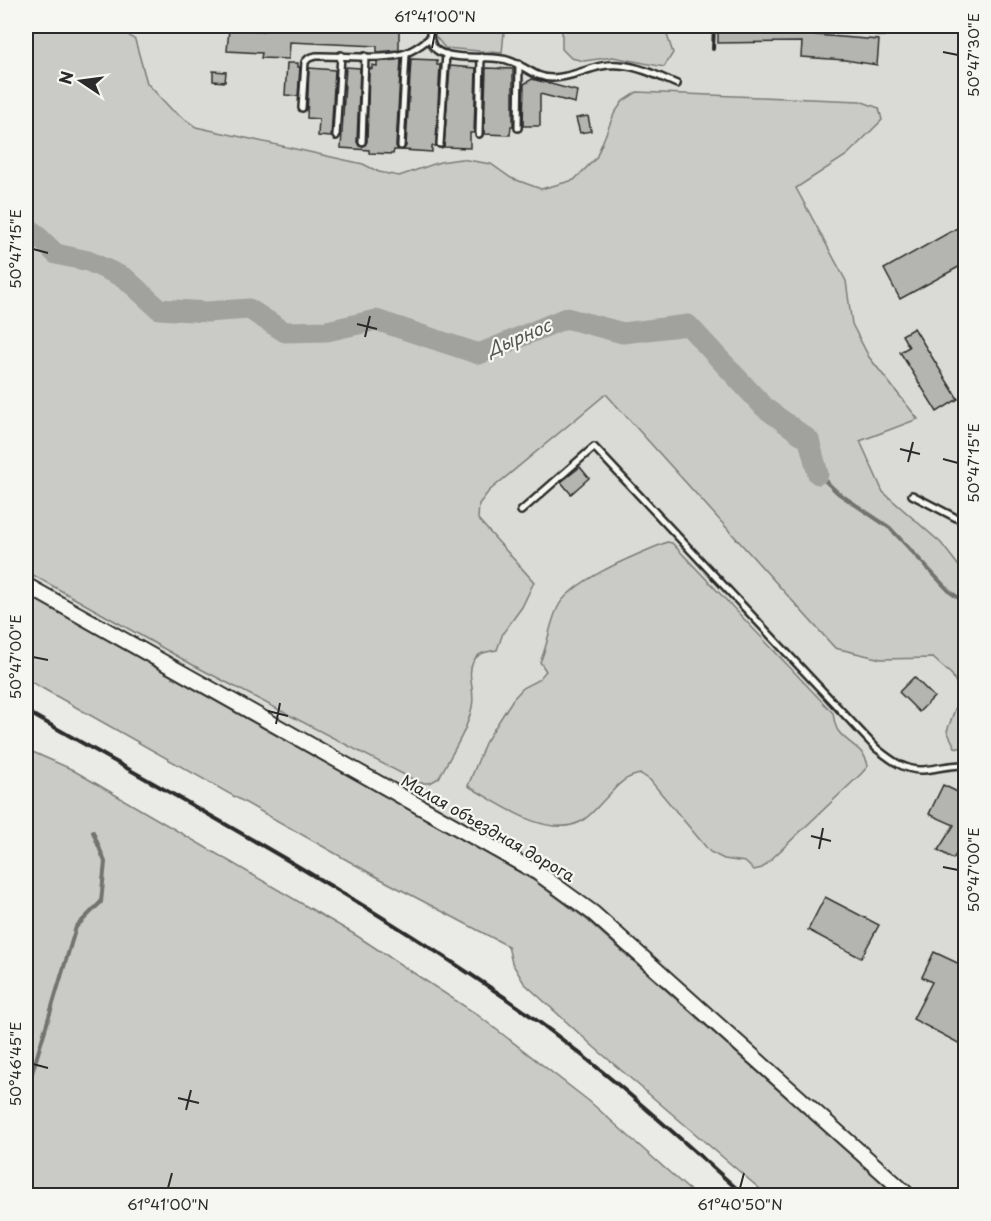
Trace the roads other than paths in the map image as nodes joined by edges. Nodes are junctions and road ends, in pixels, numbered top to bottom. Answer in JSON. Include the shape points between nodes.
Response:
{"nodes":[{"id":1,"x":430,"y":26,"type":"edge"},
{"id":2,"x":430,"y":38,"type":"junction"},
{"id":3,"x":406,"y":54,"type":"junction"},
{"id":4,"x":446,"y":54,"type":"junction"},
{"id":5,"x":341,"y":55,"type":"junction"},
{"id":6,"x":366,"y":56,"type":"junction"},
{"id":7,"x":481,"y":57,"type":"junction"},
{"id":8,"x":519,"y":64,"type":"junction"},
{"id":9,"x":677,"y":84,"type":"dead end"},
{"id":10,"x":302,"y":108,"type":"dead end"},
{"id":11,"x":518,"y":128,"type":"dead end"},
{"id":12,"x":479,"y":134,"type":"dead end"},
{"id":13,"x":336,"y":136,"type":"dead end"},
{"id":14,"x":362,"y":142,"type":"dead end"},
{"id":15,"x":440,"y":144,"type":"dead end"},
{"id":16,"x":401,"y":146,"type":"dead end"},
{"id":17,"x":912,"y":495,"type":"dead end"},
{"id":18,"x":521,"y":511,"type":"dead end"},
{"id":19,"x":966,"y":523,"type":"edge"},
{"id":20,"x":26,"y":585,"type":"edge"},
{"id":21,"x":966,"y":765,"type":"edge"},
{"id":22,"x":909,"y":1196,"type":"edge"}],
"edges":[{"from":1,"to":2,"type":"lane"},
{"from":2,"to":3,"type":"lane"},
{"from":2,"to":4,"type":"lane","via":[[433,46]]},
{"from":3,"to":6,"type":"lane"},
{"from":3,"to":16,"type":"lane"},
{"from":4,"to":7,"type":"lane"},
{"from":4,"to":15,"type":"lane"},
{"from":5,"to":6,"type":"lane"},
{"from":5,"to":10,"type":"lane","via":[[316,56],[305,62]]},
{"from":5,"to":13,"type":"lane"},
{"from":6,"to":14,"type":"lane"},
{"from":7,"to":8,"type":"lane"},
{"from":7,"to":12,"type":"lane"},
{"from":8,"to":9,"type":"lane","via":[[536,76],[550,78],[617,64],[640,68]]},
{"from":8,"to":11,"type":"lane"},
{"from":17,"to":19,"type":"lane"},
{"from":18,"to":21,"type":"lane","via":[[594,447],[876,748],[907,768]]},
{"from":20,"to":22,"type":"street","name":"Малая объездная дорога","via":[[563,890]]}]}
